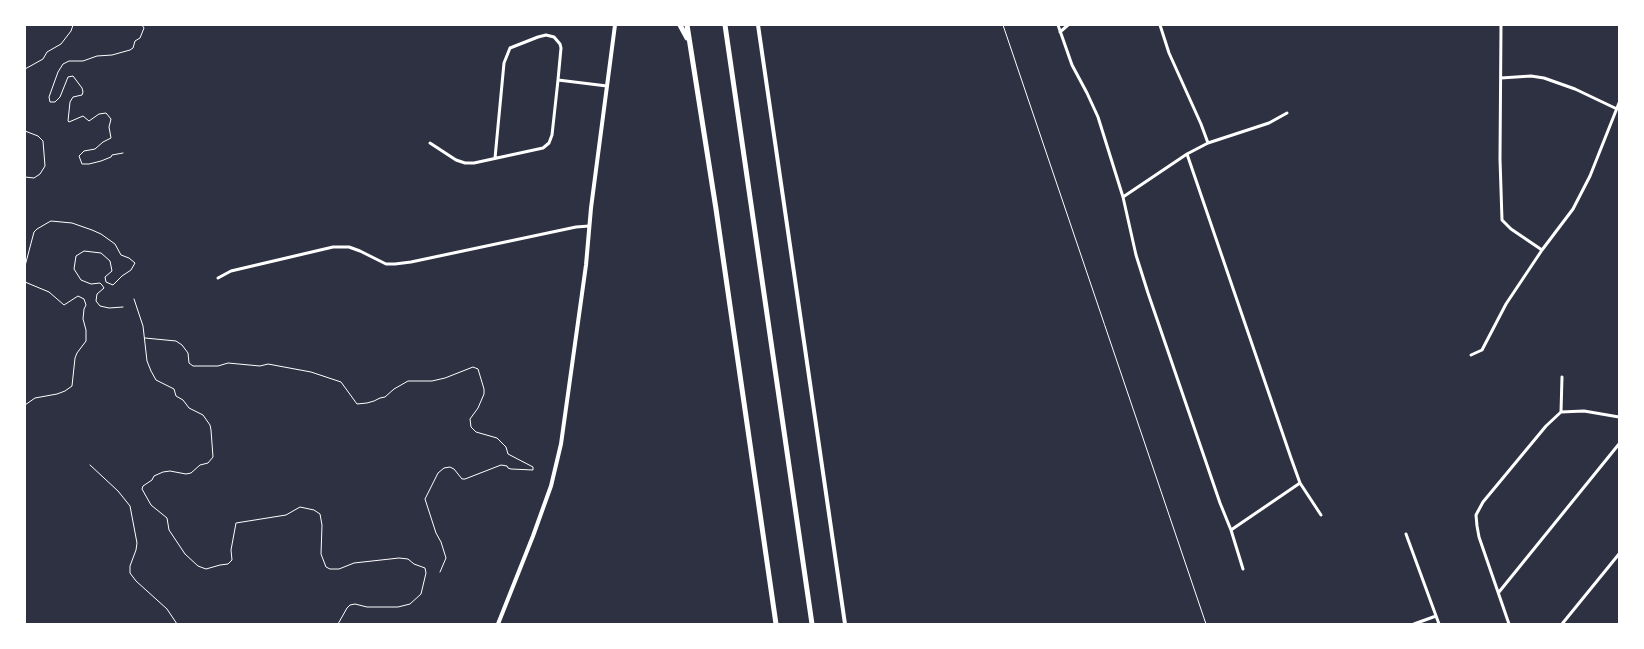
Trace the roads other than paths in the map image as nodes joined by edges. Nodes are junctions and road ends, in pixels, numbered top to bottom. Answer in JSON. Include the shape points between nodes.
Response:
{"nodes":[{"id":1,"x":615,"y":25,"type":"edge"},
{"id":2,"x":680,"y":25,"type":"edge"},
{"id":3,"x":687,"y":25,"type":"edge"},
{"id":4,"x":725,"y":25,"type":"edge"},
{"id":5,"x":758,"y":25,"type":"edge"},
{"id":6,"x":1058,"y":25,"type":"edge"},
{"id":7,"x":1068,"y":25,"type":"edge"},
{"id":8,"x":1160,"y":25,"type":"edge"},
{"id":9,"x":1501,"y":25,"type":"edge"},
{"id":10,"x":1060,"y":32,"type":"junction"},
{"id":11,"x":689,"y":40,"type":"junction"},
{"id":12,"x":1501,"y":78,"type":"junction"},
{"id":13,"x":558,"y":80,"type":"junction"},
{"id":14,"x":607,"y":86,"type":"junction"},
{"id":15,"x":1619,"y":104,"type":"edge"},
{"id":16,"x":1617,"y":109,"type":"junction"},
{"id":17,"x":1287,"y":113,"type":"dead end"},
{"id":18,"x":430,"y":143,"type":"dead end"},
{"id":19,"x":1208,"y":143,"type":"junction"},
{"id":20,"x":1187,"y":154,"type":"junction"},
{"id":21,"x":494,"y":159,"type":"junction"},
{"id":22,"x":1123,"y":197,"type":"junction"},
{"id":23,"x":589,"y":226,"type":"junction"},
{"id":24,"x":1542,"y":250,"type":"junction"},
{"id":25,"x":218,"y":278,"type":"dead end"},
{"id":26,"x":1471,"y":355,"type":"dead end"},
{"id":27,"x":1562,"y":377,"type":"dead end"},
{"id":28,"x":1561,"y":412,"type":"junction"},
{"id":29,"x":1619,"y":416,"type":"edge"},
{"id":30,"x":1619,"y":444,"type":"edge"},
{"id":31,"x":1300,"y":483,"type":"junction"},
{"id":32,"x":1321,"y":515,"type":"dead end"},
{"id":33,"x":1231,"y":530,"type":"junction"},
{"id":34,"x":1406,"y":534,"type":"dead end"},
{"id":35,"x":1619,"y":554,"type":"edge"},
{"id":36,"x":1242,"y":568,"type":"dead end"},
{"id":37,"x":1498,"y":592,"type":"junction"},
{"id":38,"x":1436,"y":616,"type":"junction"},
{"id":39,"x":498,"y":624,"type":"edge"},
{"id":40,"x":776,"y":624,"type":"edge"},
{"id":41,"x":812,"y":624,"type":"edge"},
{"id":42,"x":845,"y":624,"type":"edge"},
{"id":43,"x":1414,"y":624,"type":"edge"},
{"id":44,"x":1439,"y":624,"type":"edge"},
{"id":45,"x":1509,"y":624,"type":"edge"},
{"id":46,"x":1562,"y":624,"type":"edge"}],
"edges":[{"from":1,"to":14,"type":"street"},
{"from":2,"to":11,"type":"highway"},
{"from":3,"to":11,"type":"highway"},
{"from":4,"to":41,"type":"highway"},
{"from":5,"to":42,"type":"street"},
{"from":6,"to":10,"type":"street"},
{"from":7,"to":10,"type":"street"},
{"from":8,"to":19,"type":"street"},
{"from":9,"to":12,"type":"street"},
{"from":10,"to":22,"type":"street","via":[[1098,117]]},
{"from":11,"to":40,"type":"highway"},
{"from":12,"to":16,"type":"street","via":[[1544,78]]},
{"from":12,"to":24,"type":"street","via":[[1502,220]]},
{"from":13,"to":14,"type":"street"},
{"from":13,"to":21,"type":"street","via":[[552,135],[546,146]]},
{"from":13,"to":21,"type":"street","via":[[561,48],[554,37],[546,35],[510,48],[504,62]]},
{"from":14,"to":23,"type":"street"},
{"from":15,"to":16,"type":"street"},
{"from":16,"to":24,"type":"street","via":[[1581,197]]},
{"from":17,"to":19,"type":"street","via":[[1269,123]]},
{"from":18,"to":21,"type":"street","via":[[465,163]]},
{"from":19,"to":20,"type":"street"},
{"from":20,"to":22,"type":"street"},
{"from":20,"to":31,"type":"street"},
{"from":22,"to":33,"type":"street","via":[[1148,293]]},
{"from":23,"to":25,"type":"street","via":[[395,264],[386,264],[349,247],[333,247],[231,271]]},
{"from":23,"to":39,"type":"street","via":[[559,455],[551,486]]},
{"from":24,"to":26,"type":"street","via":[[1506,304],[1482,350]]},
{"from":27,"to":28,"type":"street"},
{"from":28,"to":29,"type":"street","via":[[1584,411]]},
{"from":28,"to":37,"type":"street","via":[[1483,502],[1476,515],[1479,537]]},
{"from":30,"to":37,"type":"street"},
{"from":31,"to":32,"type":"street"},
{"from":31,"to":33,"type":"street"},
{"from":33,"to":36,"type":"street"},
{"from":34,"to":38,"type":"street"},
{"from":35,"to":46,"type":"street"},
{"from":37,"to":45,"type":"street"},
{"from":38,"to":43,"type":"street"},
{"from":38,"to":44,"type":"street"}]}
